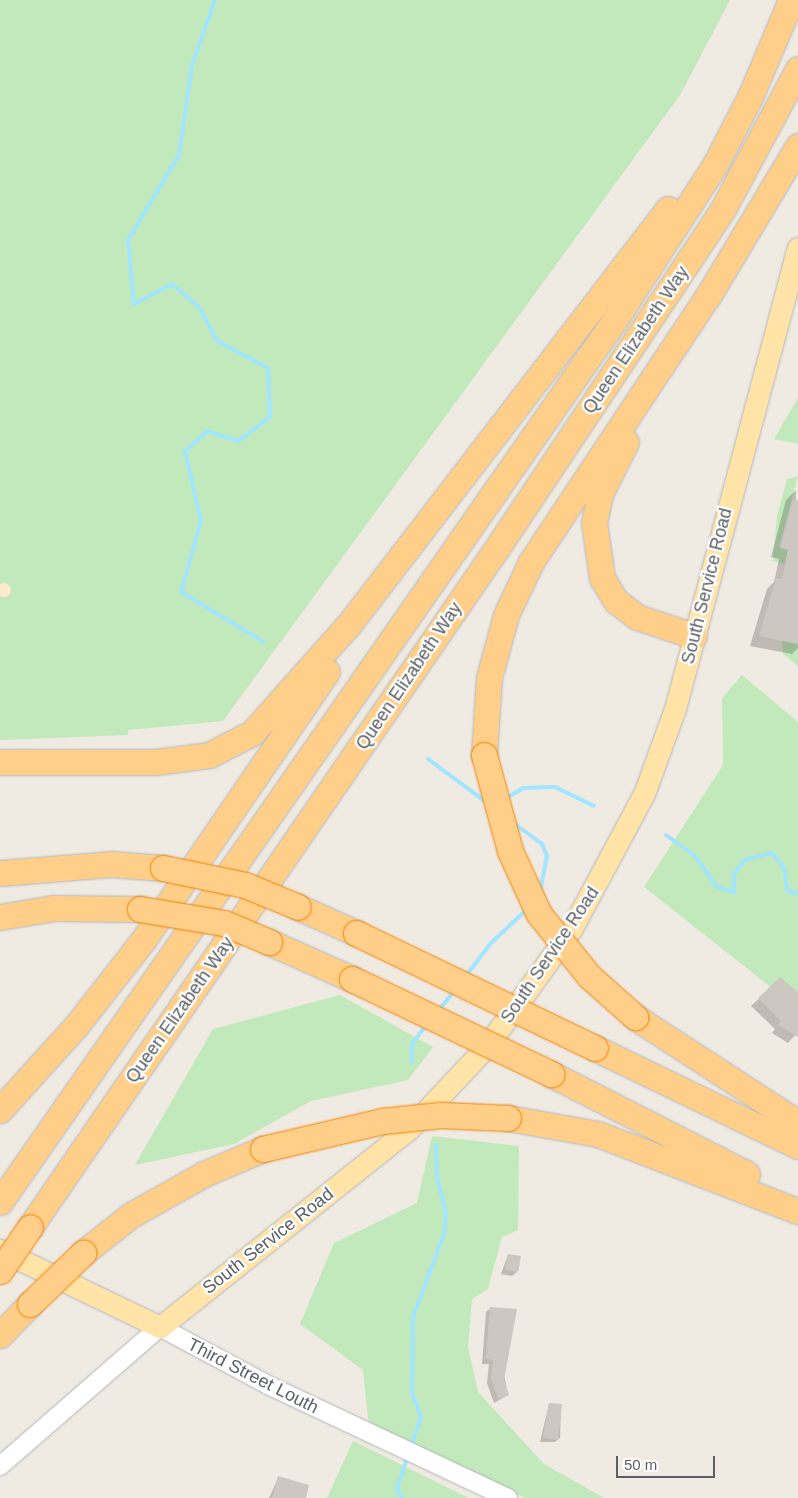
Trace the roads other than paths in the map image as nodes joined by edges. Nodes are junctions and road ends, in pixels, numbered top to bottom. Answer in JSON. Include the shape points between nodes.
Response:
{"nodes":[{"id":1,"x":790,"y":0,"type":"edge"},
{"id":2,"x":777,"y":37,"type":"junction"},
{"id":3,"x":798,"y":69,"type":"edge"},
{"id":4,"x":798,"y":146,"type":"edge"},
{"id":5,"x":798,"y":248,"type":"edge"},
{"id":6,"x":708,"y":296,"type":"junction"},
{"id":7,"x":411,"y":541,"type":"junction"},
{"id":8,"x":694,"y":636,"type":"junction"},
{"id":9,"x":0,"y":762,"type":"edge"},
{"id":10,"x":0,"y":873,"type":"edge"},
{"id":11,"x":0,"y":917,"type":"edge"},
{"id":12,"x":0,"y":1110,"type":"edge"},
{"id":13,"x":798,"y":1123,"type":"edge"},
{"id":14,"x":798,"y":1146,"type":"edge"},
{"id":15,"x":798,"y":1200,"type":"edge"},
{"id":16,"x":0,"y":1202,"type":"edge"},
{"id":17,"x":798,"y":1211,"type":"edge"},
{"id":18,"x":0,"y":1250,"type":"edge"},
{"id":19,"x":0,"y":1270,"type":"edge"},
{"id":20,"x":160,"y":1327,"type":"junction"},
{"id":21,"x":0,"y":1335,"type":"edge"},
{"id":22,"x":0,"y":1466,"type":"edge"},
{"id":23,"x":508,"y":1498,"type":"edge"}],
"edges":[{"from":1,"to":2,"type":"highway","name":"Queen Elizabeth Way"},
{"from":2,"to":7,"type":"highway","via":[[691,178]]},
{"from":2,"to":16,"type":"highway","name":"Queen Elizabeth Way","via":[[715,165],[614,321]]},
{"from":3,"to":19,"type":"highway","name":"Queen Elizabeth Way","bridge":true,"via":[[718,217],[499,545]]},
{"from":4,"to":6,"type":"highway"},
{"from":5,"to":8,"type":"main road","name":"South Service Road"},
{"from":6,"to":8,"type":"highway","via":[[622,449],[600,494],[594,522],[602,578],[616,601],[637,617]]},
{"from":6,"to":13,"type":"highway","bridge":true,"via":[[531,562],[506,615],[489,678],[484,755],[510,851],[539,914],[589,976],[635,1017]]},
{"from":7,"to":9,"type":"highway","via":[[316,665],[252,732],[209,755],[155,762]]},
{"from":7,"to":12,"type":"highway","via":[[144,939],[76,1026]]},
{"from":8,"to":20,"type":"main road","name":"South Service Road","via":[[676,709],[644,794],[572,928],[526,997],[408,1130]]},
{"from":10,"to":14,"type":"highway","bridge":true,"via":[[93,864],[163,868],[245,885],[356,933]]},
{"from":11,"to":15,"type":"highway","bridge":true,"via":[[54,908],[140,908],[224,923],[352,979],[551,1074]]},
{"from":17,"to":21,"type":"highway","bridge":true,"via":[[598,1134],[508,1118],[441,1115],[382,1121],[263,1149],[204,1174],[131,1215],[83,1253]]},
{"from":18,"to":20,"type":"main road","name":"Third Street Louth"},
{"from":20,"to":22,"type":"street","name":"South Service Road"},
{"from":20,"to":23,"type":"street","name":"Third Street Louth","via":[[270,1386]]}]}
